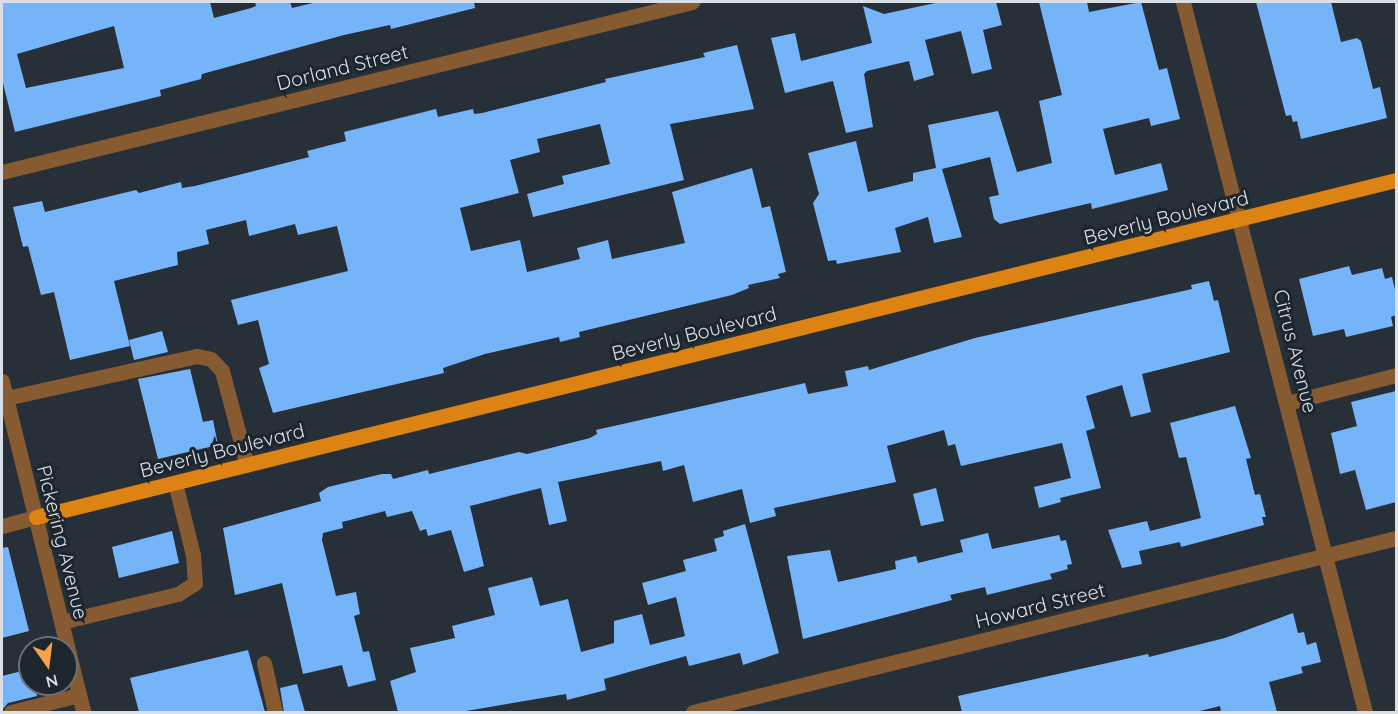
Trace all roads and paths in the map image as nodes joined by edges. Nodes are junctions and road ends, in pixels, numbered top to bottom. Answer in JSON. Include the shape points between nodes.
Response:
{"nodes":[{"id":1,"x":692,"y":2,"type":"edge"},
{"id":2,"x":1183,"y":2,"type":"edge"},
{"id":3,"x":2,"y":172,"type":"edge"},
{"id":4,"x":1396,"y":180,"type":"edge"},
{"id":5,"x":1242,"y":221,"type":"junction"},
{"id":6,"x":1396,"y":375,"type":"edge"},
{"id":7,"x":2,"y":381,"type":"edge"},
{"id":8,"x":1287,"y":403,"type":"junction"},
{"id":9,"x":5,"y":407,"type":"edge"},
{"id":10,"x":247,"y":465,"type":"junction"},
{"id":11,"x":175,"y":483,"type":"junction"},
{"id":12,"x":36,"y":517,"type":"junction"},
{"id":13,"x":2,"y":526,"type":"edge"},
{"id":14,"x":1396,"y":538,"type":"edge"},
{"id":15,"x":1326,"y":555,"type":"junction"},
{"id":16,"x":61,"y":623,"type":"junction"},
{"id":17,"x":264,"y":663,"type":"dead end"},
{"id":18,"x":79,"y":696,"type":"junction"},
{"id":19,"x":11,"y":712,"type":"edge"},
{"id":20,"x":83,"y":712,"type":"edge"},
{"id":21,"x":275,"y":712,"type":"edge"},
{"id":22,"x":693,"y":712,"type":"edge"},
{"id":23,"x":1365,"y":712,"type":"edge"}],
"edges":[{"from":1,"to":3,"type":"street","name":"Dorland Street"},
{"from":2,"to":5,"type":"street","name":"Citrus Avenue"},
{"from":4,"to":5,"type":"main road","name":"Beverly Boulevard"},
{"from":5,"to":8,"type":"street","name":"Citrus Avenue"},
{"from":5,"to":10,"type":"main road","name":"Beverly Boulevard"},
{"from":6,"to":8,"type":"street"},
{"from":7,"to":9,"type":"street","name":"Pickering Avenue"},
{"from":8,"to":15,"type":"street","name":"Citrus Avenue"},
{"from":9,"to":10,"type":"street","via":[[196,356],[211,359],[222,371]]},
{"from":9,"to":12,"type":"street","name":"Pickering Avenue"},
{"from":10,"to":11,"type":"main road","name":"Beverly Boulevard"},
{"from":11,"to":12,"type":"main road","name":"Beverly Boulevard"},
{"from":11,"to":16,"type":"street","via":[[193,555],[195,583],[178,594]]},
{"from":12,"to":13,"type":"street","name":"Beverly Boulevard"},
{"from":12,"to":16,"type":"street","name":"Pickering Avenue"},
{"from":14,"to":15,"type":"street","name":"Howard Street"},
{"from":15,"to":22,"type":"street","name":"Howard Street"},
{"from":15,"to":23,"type":"street","name":"Citrus Avenue"},
{"from":16,"to":18,"type":"street","name":"Pickering Avenue"},
{"from":17,"to":21,"type":"street"},
{"from":18,"to":19,"type":"street"},
{"from":18,"to":20,"type":"street","name":"Pickering Avenue"}]}
